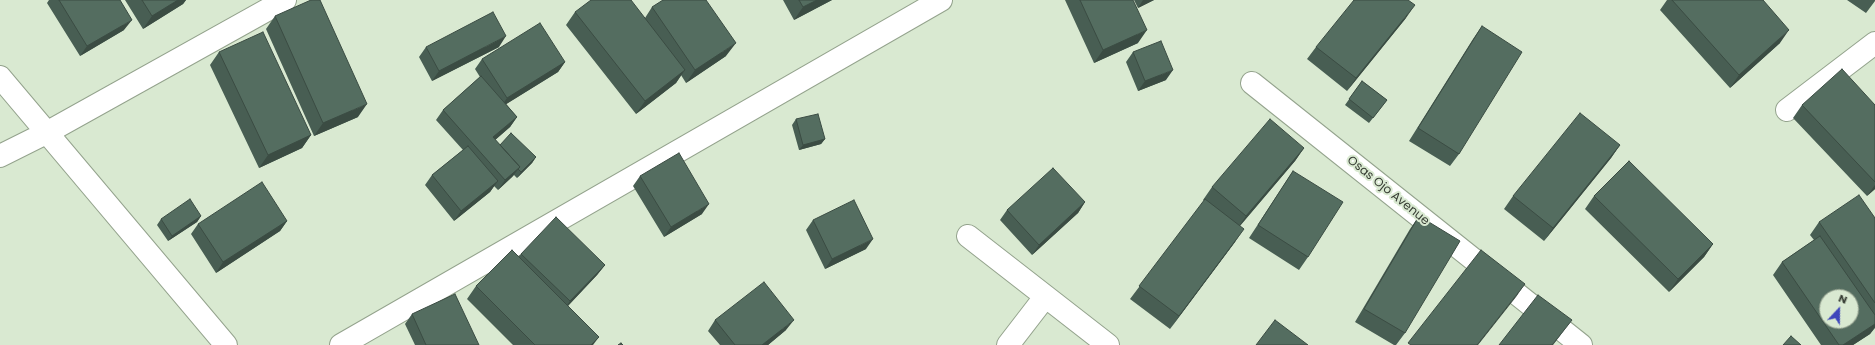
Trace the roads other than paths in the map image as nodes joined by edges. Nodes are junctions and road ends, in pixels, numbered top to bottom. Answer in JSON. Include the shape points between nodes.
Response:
{"nodes":[{"id":1,"x":285,"y":0,"type":"edge"},
{"id":2,"x":941,"y":0,"type":"edge"},
{"id":3,"x":255,"y":7,"type":"edge"},
{"id":4,"x":1875,"y":43,"type":"edge"},
{"id":5,"x":0,"y":77,"type":"edge"},
{"id":6,"x":1252,"y":83,"type":"dead end"},
{"id":7,"x":1787,"y":110,"type":"dead end"},
{"id":8,"x":48,"y":132,"type":"junction"},
{"id":9,"x":0,"y":156,"type":"edge"},
{"id":10,"x":968,"y":236,"type":"dead end"},
{"id":11,"x":1045,"y":297,"type":"junction"},
{"id":12,"x":226,"y":345,"type":"edge"},
{"id":13,"x":341,"y":345,"type":"edge"},
{"id":14,"x":1008,"y":345,"type":"edge"},
{"id":15,"x":1108,"y":345,"type":"edge"},
{"id":16,"x":1581,"y":345,"type":"edge"}],
"edges":[{"from":1,"to":3,"type":"street"},
{"from":2,"to":13,"type":"street"},
{"from":3,"to":8,"type":"street"},
{"from":4,"to":7,"type":"street"},
{"from":5,"to":8,"type":"street"},
{"from":6,"to":16,"type":"street","name":"Osas Ojo Avenue"},
{"from":8,"to":9,"type":"street"},
{"from":8,"to":12,"type":"street"},
{"from":10,"to":11,"type":"street"},
{"from":11,"to":14,"type":"street"},
{"from":11,"to":15,"type":"street"}]}
